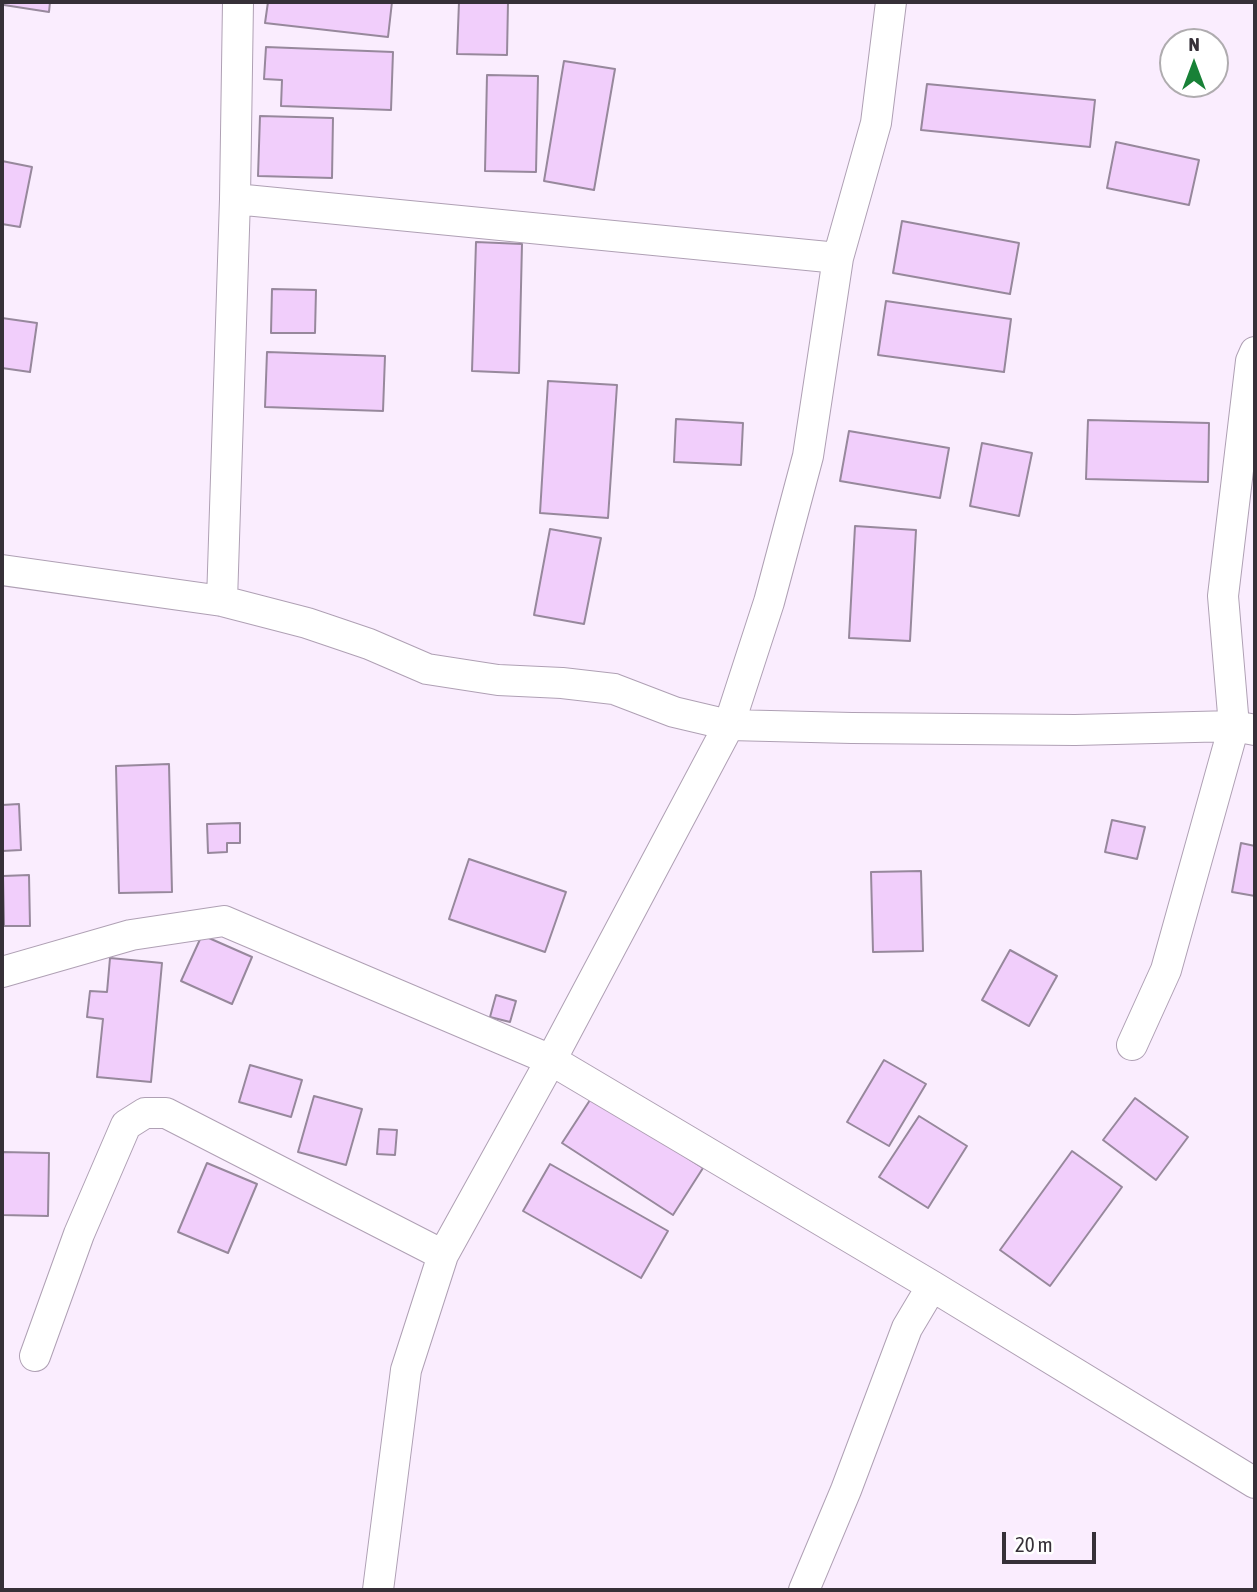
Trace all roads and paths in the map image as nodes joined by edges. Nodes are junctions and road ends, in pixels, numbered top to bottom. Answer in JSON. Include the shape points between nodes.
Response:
{"nodes":[{"id":1,"x":238,"y":2,"type":"edge"},
{"id":2,"x":891,"y":2,"type":"edge"},
{"id":3,"x":235,"y":199,"type":"junction"},
{"id":4,"x":838,"y":258,"type":"junction"},
{"id":5,"x":1255,"y":352,"type":"edge"},
{"id":6,"x":2,"y":570,"type":"edge"},
{"id":7,"x":222,"y":601,"type":"junction"},
{"id":8,"x":729,"y":724,"type":"junction"},
{"id":9,"x":1245,"y":728,"type":"edge"},
{"id":10,"x":2,"y":972,"type":"edge"},
{"id":11,"x":1132,"y":1045,"type":"dead end"},
{"id":12,"x":551,"y":1060,"type":"junction"},
{"id":13,"x":443,"y":1255,"type":"junction"},
{"id":14,"x":932,"y":1286,"type":"junction"},
{"id":15,"x":35,"y":1356,"type":"dead end"},
{"id":16,"x":1255,"y":1483,"type":"edge"},
{"id":17,"x":378,"y":1590,"type":"edge"},
{"id":18,"x":804,"y":1590,"type":"edge"}],
"edges":[{"from":1,"to":3,"type":"street"},
{"from":2,"to":4,"type":"street","via":[[876,123]]},
{"from":3,"to":4,"type":"street"},
{"from":3,"to":7,"type":"street"},
{"from":4,"to":8,"type":"street","via":[[808,456],[769,602]]},
{"from":5,"to":9,"type":"street","via":[[1223,596]]},
{"from":6,"to":7,"type":"street"},
{"from":7,"to":8,"type":"street","via":[[307,623],[426,670],[614,689],[674,712]]},
{"from":8,"to":9,"type":"street"},
{"from":8,"to":12,"type":"street"},
{"from":9,"to":11,"type":"street","via":[[1166,970]]},
{"from":10,"to":12,"type":"street","via":[[131,935],[224,920]]},
{"from":12,"to":13,"type":"street"},
{"from":12,"to":14,"type":"street"},
{"from":13,"to":15,"type":"street","via":[[166,1113],[145,1113],[126,1125],[79,1234]]},
{"from":13,"to":17,"type":"street","via":[[406,1370]]},
{"from":14,"to":16,"type":"street"},
{"from":14,"to":18,"type":"street","via":[[907,1328]]}]}
